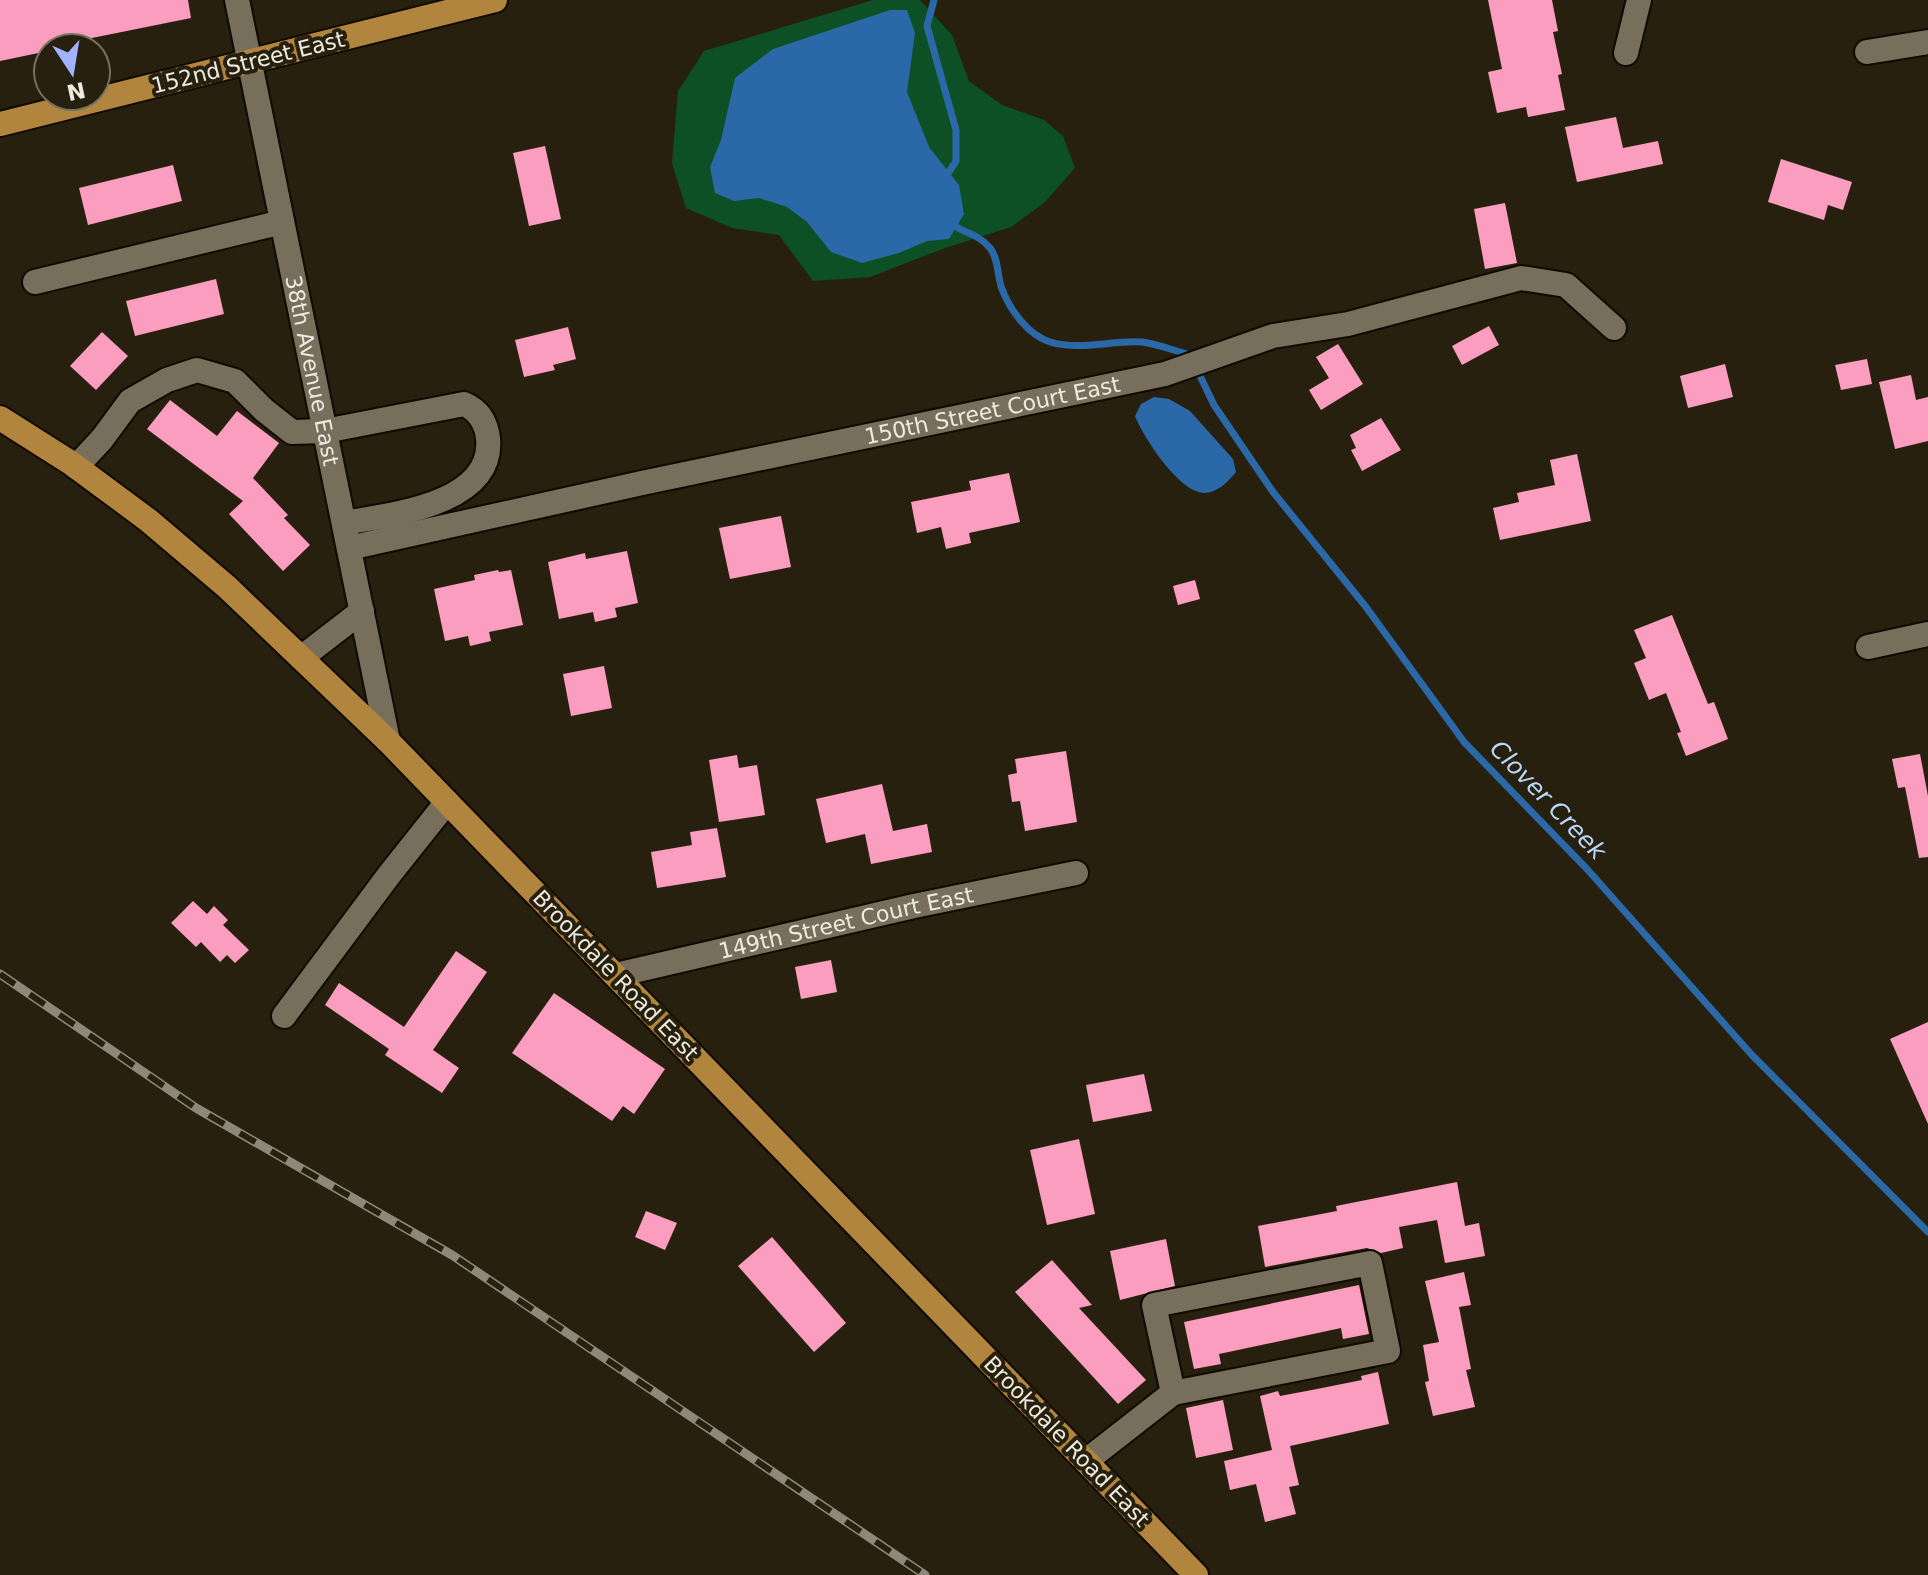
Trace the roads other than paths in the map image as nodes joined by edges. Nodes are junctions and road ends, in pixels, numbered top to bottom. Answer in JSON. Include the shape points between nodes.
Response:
{"nodes":[{"id":1,"x":237,"y":0,"type":"edge"},
{"id":2,"x":495,"y":0,"type":"edge"},
{"id":3,"x":1639,"y":0,"type":"edge"},
{"id":4,"x":1928,"y":42,"type":"edge"},
{"id":5,"x":1867,"y":52,"type":"dead end"},
{"id":6,"x":1626,"y":53,"type":"dead end"},
{"id":7,"x":251,"y":61,"type":"junction"},
{"id":8,"x":0,"y":124,"type":"edge"},
{"id":9,"x":282,"y":222,"type":"junction"},
{"id":10,"x":35,"y":282,"type":"dead end"},
{"id":11,"x":1614,"y":328,"type":"dead end"},
{"id":12,"x":0,"y":418,"type":"edge"},
{"id":13,"x":325,"y":431,"type":"junction"},
{"id":14,"x":76,"y":467,"type":"junction"},
{"id":15,"x":344,"y":523,"type":"junction"},
{"id":16,"x":349,"y":548,"type":"junction"},
{"id":17,"x":362,"y":611,"type":"junction"},
{"id":18,"x":1928,"y":634,"type":"edge"},
{"id":19,"x":1868,"y":647,"type":"dead end"},
{"id":20,"x":301,"y":658,"type":"junction"},
{"id":21,"x":388,"y":741,"type":"junction"},
{"id":22,"x":447,"y":802,"type":"junction"},
{"id":23,"x":1076,"y":873,"type":"dead end"},
{"id":24,"x":616,"y":975,"type":"junction"},
{"id":25,"x":284,"y":1016,"type":"dead end"},
{"id":26,"x":1173,"y":1393,"type":"junction"},
{"id":27,"x":1086,"y":1461,"type":"junction"},
{"id":28,"x":1196,"y":1575,"type":"edge"}],
"edges":[{"from":1,"to":7,"type":"street","name":"38th Avenue East"},
{"from":2,"to":7,"type":"main road","name":"152nd Street East"},
{"from":3,"to":6,"type":"street"},
{"from":4,"to":5,"type":"street"},
{"from":7,"to":8,"type":"main road","name":"152nd Street East"},
{"from":7,"to":9,"type":"street","name":"38th Avenue East"},
{"from":9,"to":10,"type":"street"},
{"from":9,"to":13,"type":"street","name":"38th Avenue East"},
{"from":11,"to":16,"type":"street","name":"150th Street Court East","via":[[1566,285],[1521,278],[1348,324],[1273,336],[1165,374]]},
{"from":12,"to":14,"type":"main road","name":"Brookdale Road East"},
{"from":13,"to":14,"type":"street","via":[[292,432],[235,381],[197,370],[130,401]]},
{"from":13,"to":15,"type":"street","name":"38th Avenue East"},
{"from":13,"to":15,"type":"street","via":[[464,404],[486,427],[486,455],[460,491],[423,507]]},
{"from":14,"to":20,"type":"main road","name":"Brookdale Road East","via":[[171,539]]},
{"from":15,"to":16,"type":"street","name":"38th Avenue East"},
{"from":16,"to":17,"type":"street","name":"38th Avenue East"},
{"from":17,"to":20,"type":"street"},
{"from":17,"to":21,"type":"street","name":"38th Avenue East"},
{"from":18,"to":19,"type":"street"},
{"from":20,"to":21,"type":"main road","name":"Brookdale Road East"},
{"from":21,"to":22,"type":"main road","name":"Brookdale Road East"},
{"from":22,"to":24,"type":"main road","name":"Brookdale Road East"},
{"from":22,"to":25,"type":"street"},
{"from":23,"to":24,"type":"street","name":"149th Street Court East"},
{"from":24,"to":27,"type":"main road","name":"Brookdale Road East"},
{"from":26,"to":26,"type":"street","via":[[1388,1351],[1370,1263],[1154,1305]]},
{"from":26,"to":27,"type":"street"},
{"from":27,"to":28,"type":"main road","name":"Brookdale Road East"}]}
